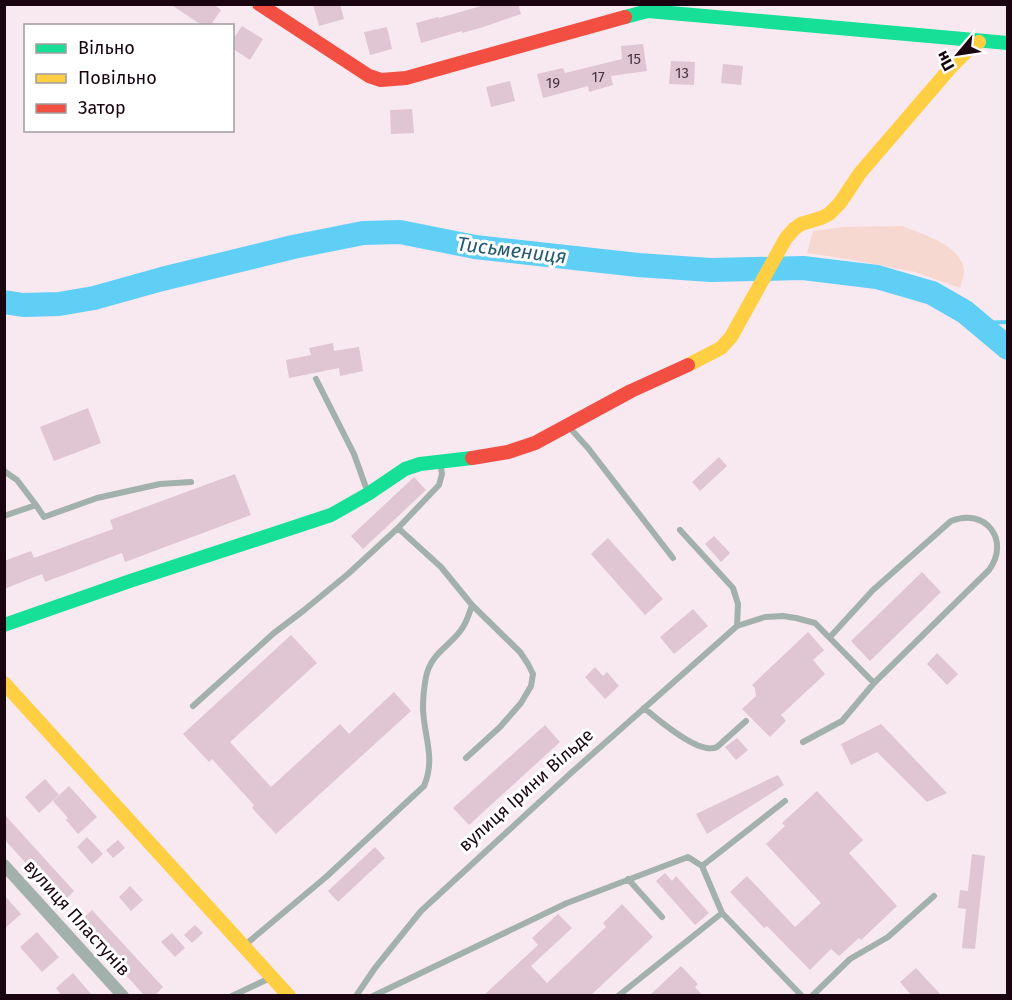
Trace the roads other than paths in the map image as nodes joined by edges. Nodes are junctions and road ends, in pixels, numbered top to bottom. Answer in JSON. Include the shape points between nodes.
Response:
{"nodes":[{"id":1,"x":259,"y":4,"type":"edge"},
{"id":2,"x":647,"y":8,"type":"edge"},
{"id":3,"x":979,"y":42,"type":"junction"},
{"id":4,"x":1008,"y":43,"type":"edge"},
{"id":5,"x":316,"y":379,"type":"dead end"},
{"id":6,"x":568,"y":426,"type":"junction"},
{"id":7,"x":440,"y":461,"type":"junction"},
{"id":8,"x":4,"y":471,"type":"edge"},
{"id":9,"x":191,"y":482,"type":"dead end"},
{"id":10,"x":368,"y":494,"type":"junction"},
{"id":11,"x":36,"y":505,"type":"junction"},
{"id":12,"x":4,"y":516,"type":"edge"},
{"id":13,"x":398,"y":528,"type":"junction"},
{"id":14,"x":680,"y":530,"type":"dead end"},
{"id":15,"x":673,"y":558,"type":"dead end"},
{"id":16,"x":472,"y":605,"type":"junction"},
{"id":17,"x":4,"y":625,"type":"edge"},
{"id":18,"x":737,"y":626,"type":"junction"},
{"id":19,"x":830,"y":637,"type":"junction"},
{"id":20,"x":4,"y":683,"type":"edge"},
{"id":21,"x":874,"y":683,"type":"junction"},
{"id":22,"x":193,"y":706,"type":"dead end"},
{"id":23,"x":644,"y":708,"type":"junction"},
{"id":24,"x":746,"y":721,"type":"dead end"},
{"id":25,"x":802,"y":742,"type":"dead end"},
{"id":26,"x":466,"y":758,"type":"dead end"},
{"id":27,"x":785,"y":801,"type":"dead end"},
{"id":28,"x":4,"y":866,"type":"edge"},
{"id":29,"x":702,"y":866,"type":"junction"},
{"id":30,"x":628,"y":879,"type":"junction"},
{"id":31,"x":934,"y":896,"type":"dead end"},
{"id":32,"x":722,"y":913,"type":"junction"},
{"id":33,"x":662,"y":917,"type":"dead end"},
{"id":34,"x":244,"y":946,"type":"junction"},
{"id":35,"x":272,"y":977,"type":"junction"},
{"id":36,"x":123,"y":996,"type":"edge"},
{"id":37,"x":232,"y":996,"type":"edge"},
{"id":38,"x":289,"y":996,"type":"edge"},
{"id":39,"x":356,"y":996,"type":"edge"},
{"id":40,"x":373,"y":996,"type":"edge"},
{"id":41,"x":618,"y":996,"type":"edge"},
{"id":42,"x":802,"y":996,"type":"edge"},
{"id":43,"x":813,"y":996,"type":"edge"}],
"edges":[{"from":1,"to":2,"type":"street","via":[[381,80],[406,78]]},
{"from":2,"to":3,"type":"street"},
{"from":3,"to":4,"type":"street"},
{"from":3,"to":6,"type":"street","via":[[963,55],[860,173],[840,203],[829,214],[801,224],[786,238],[731,337],[721,348]]},
{"from":5,"to":10,"type":"lane","via":[[354,454]]},
{"from":6,"to":7,"type":"street","via":[[535,444],[508,452]]},
{"from":6,"to":15,"type":"lane"},
{"from":7,"to":10,"type":"street","via":[[405,469]]},
{"from":7,"to":13,"type":"lane","via":[[439,485]]},
{"from":8,"to":11,"type":"lane","via":[[17,480]]},
{"from":9,"to":11,"type":"lane","via":[[160,484],[96,498],[44,517]]},
{"from":10,"to":17,"type":"street","via":[[331,515]]},
{"from":11,"to":12,"type":"lane"},
{"from":13,"to":16,"type":"lane","via":[[441,567]]},
{"from":13,"to":22,"type":"lane"},
{"from":14,"to":18,"type":"lane","via":[[733,588],[738,604]]},
{"from":16,"to":26,"type":"lane","via":[[520,652],[533,675],[531,686],[500,728]]},
{"from":16,"to":34,"type":"lane","via":[[460,632],[432,660],[425,680],[423,709],[430,759],[424,786]]},
{"from":18,"to":19,"type":"lane","via":[[783,616],[815,623]]},
{"from":18,"to":23,"type":"lane","name":"вулиця Ірини Вільде"},
{"from":19,"to":21,"type":"lane"},
{"from":19,"to":21,"type":"lane","via":[[873,590],[951,521],[972,517],[987,525],[997,540],[993,564]]},
{"from":20,"to":34,"type":"street"},
{"from":21,"to":25,"type":"lane","via":[[842,720]]},
{"from":23,"to":24,"type":"lane","via":[[688,740],[713,749]]},
{"from":23,"to":39,"type":"lane","name":"вулиця Ірини Вільде","via":[[421,911]]},
{"from":27,"to":29,"type":"lane"},
{"from":28,"to":36,"type":"street","name":"вулиця Пластунів"},
{"from":29,"to":30,"type":"lane","via":[[688,857]]},
{"from":29,"to":32,"type":"lane"},
{"from":30,"to":33,"type":"lane"},
{"from":30,"to":40,"type":"lane","via":[[567,903]]},
{"from":31,"to":43,"type":"lane","via":[[888,937],[850,959]]},
{"from":32,"to":41,"type":"lane"},
{"from":32,"to":42,"type":"lane"},
{"from":34,"to":35,"type":"street"},
{"from":35,"to":37,"type":"lane"},
{"from":35,"to":38,"type":"street"}]}
